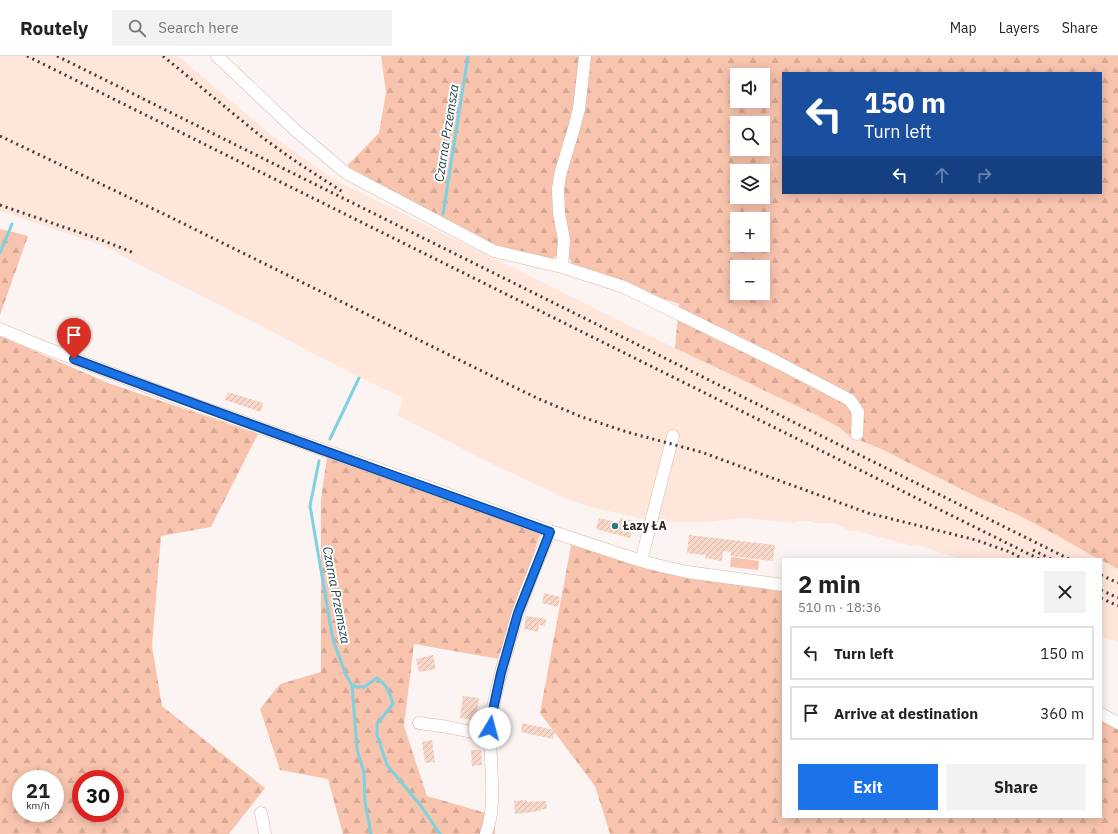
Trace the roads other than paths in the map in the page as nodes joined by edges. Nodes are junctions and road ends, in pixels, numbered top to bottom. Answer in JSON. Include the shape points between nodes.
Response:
{"nodes":[{"id":1,"x":217,"y":56,"type":"edge"},
{"id":2,"x":585,"y":56,"type":"edge"},
{"id":3,"x":562,"y":267,"type":"junction"},
{"id":4,"x":0,"y":329,"type":"edge"},
{"id":5,"x":857,"y":434,"type":"dead end"},
{"id":6,"x":673,"y":436,"type":"dead end"},
{"id":7,"x":550,"y":532,"type":"junction"},
{"id":8,"x":641,"y":561,"type":"junction"},
{"id":9,"x":782,"y":585,"type":"edge"},
{"id":10,"x":1102,"y":715,"type":"edge"},
{"id":11,"x":419,"y":723,"type":"dead end"},
{"id":12,"x":1118,"y":723,"type":"edge"},
{"id":13,"x":490,"y":736,"type":"junction"},
{"id":14,"x":261,"y":813,"type":"dead end"},
{"id":15,"x":265,"y":834,"type":"edge"},
{"id":16,"x":486,"y":834,"type":"edge"}],
"edges":[{"from":1,"to":3,"type":"street","via":[[295,130],[346,173],[494,251]]},
{"from":2,"to":3,"type":"street","via":[[579,109],[558,190],[564,240]]},
{"from":3,"to":5,"type":"street","via":[[624,287],[850,400],[858,412]]},
{"from":4,"to":7,"type":"street","via":[[187,402]]},
{"from":6,"to":8,"type":"street"},
{"from":7,"to":8,"type":"street"},
{"from":7,"to":13,"type":"street","via":[[518,613],[499,680]]},
{"from":8,"to":9,"type":"street","via":[[687,572]]},
{"from":10,"to":12,"type":"street"},
{"from":11,"to":13,"type":"street"},
{"from":13,"to":16,"type":"street","via":[[492,805]]},
{"from":14,"to":15,"type":"street"}]}
